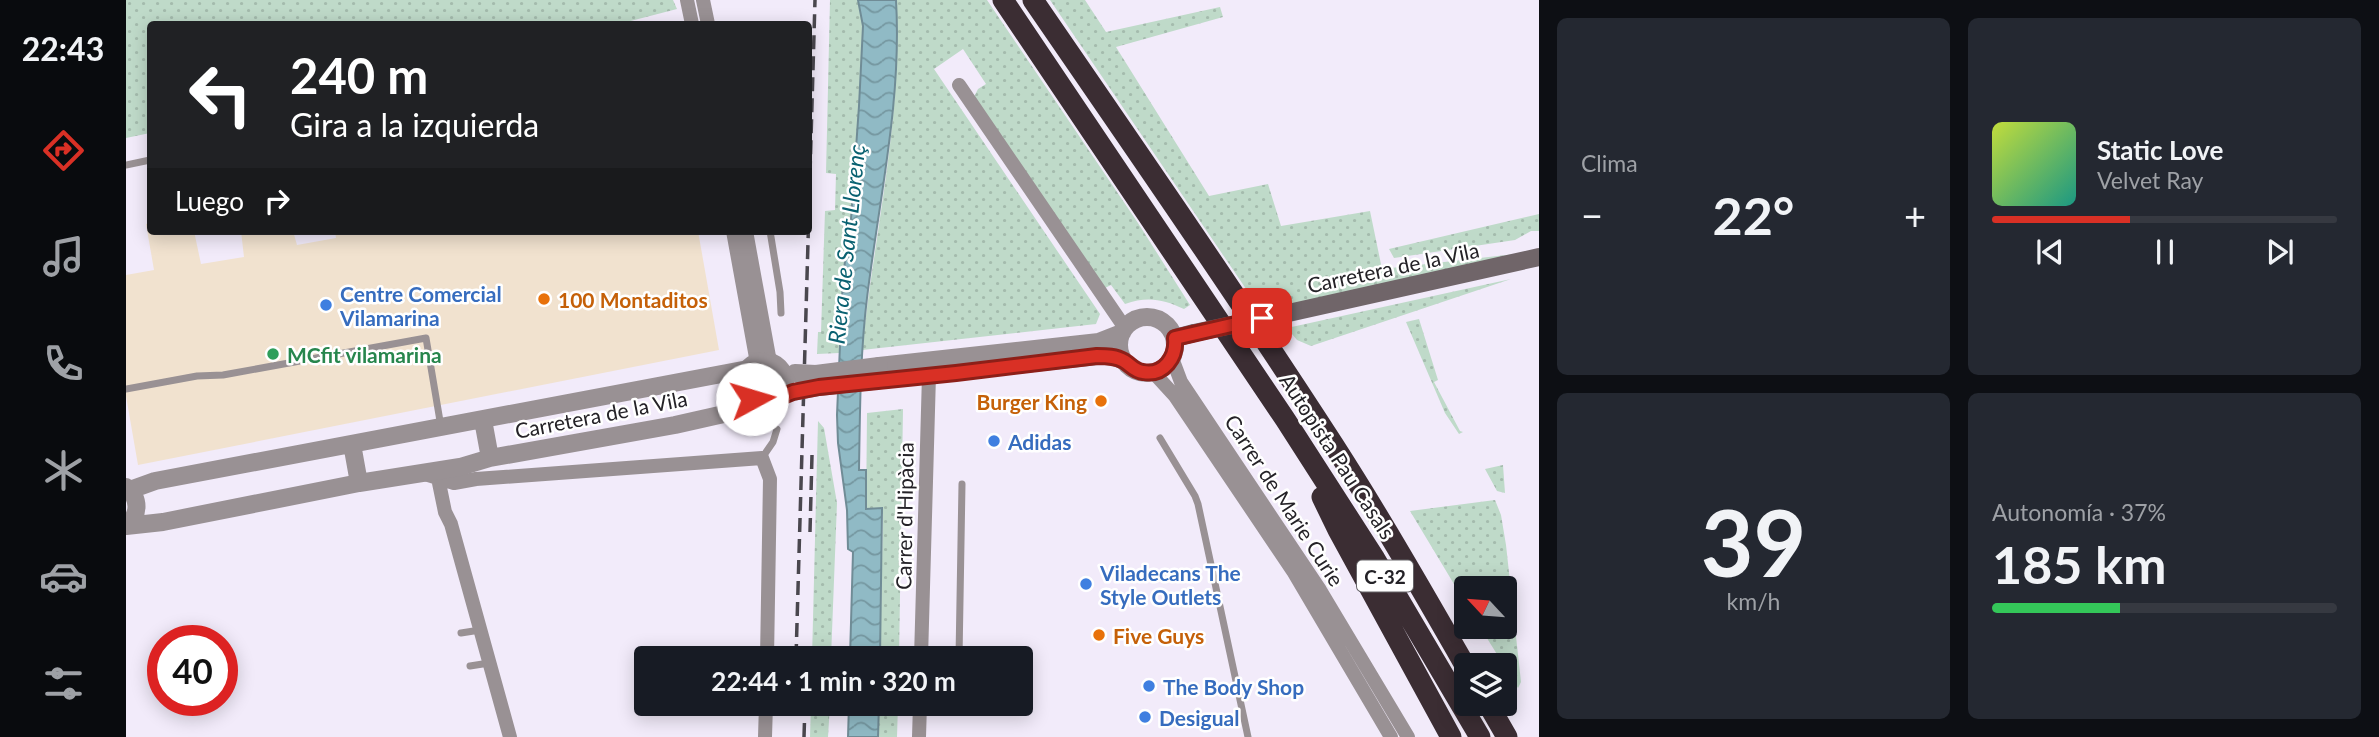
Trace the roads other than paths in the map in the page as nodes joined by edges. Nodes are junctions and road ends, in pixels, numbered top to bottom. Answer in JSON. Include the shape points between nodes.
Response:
{"nodes":[{"id":1,"x":687,"y":0,"type":"edge"},
{"id":2,"x":703,"y":0,"type":"edge"},
{"id":3,"x":1003,"y":0,"type":"edge"},
{"id":4,"x":1033,"y":0,"type":"edge"},
{"id":5,"x":691,"y":21,"type":"edge"},
{"id":6,"x":707,"y":21,"type":"edge"},
{"id":7,"x":958,"y":85,"type":"dead end"},
{"id":8,"x":147,"y":160,"type":"edge"},
{"id":9,"x":126,"y":164,"type":"edge"},
{"id":10,"x":734,"y":235,"type":"edge"},
{"id":11,"x":747,"y":235,"type":"edge"},
{"id":12,"x":771,"y":235,"type":"edge"},
{"id":13,"x":1539,"y":257,"type":"edge"},
{"id":14,"x":781,"y":313,"type":"dead end"},
{"id":15,"x":1124,"y":330,"type":"junction"},
{"id":16,"x":1175,"y":338,"type":"junction"},
{"id":17,"x":1172,"y":358,"type":"junction"},
{"id":18,"x":1124,"y":361,"type":"junction"},
{"id":19,"x":770,"y":368,"type":"junction"},
{"id":20,"x":1153,"y":372,"type":"junction"},
{"id":21,"x":880,"y":373,"type":"junction"},
{"id":22,"x":929,"y":375,"type":"junction"},
{"id":23,"x":126,"y":389,"type":"edge"},
{"id":24,"x":786,"y":395,"type":"junction"},
{"id":25,"x":759,"y":402,"type":"junction"},
{"id":26,"x":1285,"y":419,"type":"junction"},
{"id":27,"x":483,"y":420,"type":"junction"},
{"id":28,"x":442,"y":428,"type":"junction"},
{"id":29,"x":777,"y":429,"type":"dead end"},
{"id":30,"x":1160,"y":439,"type":"dead end"},
{"id":31,"x":352,"y":444,"type":"junction"},
{"id":32,"x":490,"y":458,"type":"junction"},
{"id":33,"x":762,"y":458,"type":"junction"},
{"id":34,"x":457,"y":475,"type":"junction"},
{"id":35,"x":430,"y":476,"type":"junction"},
{"id":36,"x":359,"y":483,"type":"junction"},
{"id":37,"x":962,"y":484,"type":"dead end"},
{"id":38,"x":128,"y":488,"type":"edge"},
{"id":39,"x":451,"y":524,"type":"junction"},
{"id":40,"x":126,"y":526,"type":"edge"},
{"id":41,"x":480,"y":630,"type":"junction"},
{"id":42,"x":461,"y":633,"type":"dead end"},
{"id":43,"x":767,"y":646,"type":"edge"},
{"id":44,"x":921,"y":646,"type":"edge"},
{"id":45,"x":959,"y":646,"type":"edge"},
{"id":46,"x":1458,"y":653,"type":"edge"},
{"id":47,"x":489,"y":663,"type":"junction"},
{"id":48,"x":470,"y":666,"type":"dead end"},
{"id":49,"x":766,"y":716,"type":"edge"},
{"id":50,"x":920,"y":716,"type":"edge"},
{"id":51,"x":1495,"y":716,"type":"edge"},
{"id":52,"x":510,"y":737,"type":"edge"},
{"id":53,"x":765,"y":737,"type":"edge"},
{"id":54,"x":919,"y":737,"type":"edge"},
{"id":55,"x":1248,"y":737,"type":"edge"},
{"id":56,"x":1391,"y":737,"type":"edge"},
{"id":57,"x":1408,"y":737,"type":"edge"},
{"id":58,"x":1451,"y":737,"type":"edge"},
{"id":59,"x":1480,"y":737,"type":"edge"},
{"id":60,"x":1507,"y":737,"type":"edge"}],
"edges":[{"from":1,"to":5,"type":"street"},
{"from":2,"to":6,"type":"street"},
{"from":3,"to":26,"type":"highway","name":"Autopista Pau Casals","number":"C-32"},
{"from":4,"to":46,"type":"highway","name":"Autopista Pau Casals","number":"C-32","via":[[1334,445]]},
{"from":7,"to":15,"type":"street"},
{"from":8,"to":9,"type":"lane"},
{"from":10,"to":19,"type":"street"},
{"from":11,"to":19,"type":"street"},
{"from":12,"to":14,"type":"lane"},
{"from":13,"to":16,"type":"main road","name":"Carretera de la Vila","bridge":true},
{"from":15,"to":16,"type":"street","via":[[1136,319],[1150,317],[1168,326]]},
{"from":15,"to":18,"type":"street","via":[[1120,350]]},
{"from":15,"to":21,"type":"street","name":"Carretera de la Vila","via":[[1099,342]]},
{"from":16,"to":17,"type":"street"},
{"from":17,"to":20,"type":"street"},
{"from":17,"to":57,"type":"street","name":"Carrer de Marie Curie","via":[[1181,382],[1320,590]]},
{"from":18,"to":20,"type":"street","via":[[1140,372]]},
{"from":18,"to":22,"type":"street","name":"Carretera de la Vila","via":[[1097,356]]},
{"from":19,"to":21,"type":"street","name":"Carretera de la Vila","bridge":true},
{"from":19,"to":24,"type":"street"},
{"from":19,"to":25,"type":"street","via":[[744,376],[745,389]]},
{"from":19,"to":27,"type":"street","name":"Carretera de la Vila"},
{"from":20,"to":56,"type":"street","name":"Carrer de Marie Curie","via":[[1175,396],[1293,571]]},
{"from":21,"to":22,"type":"street","name":"Carretera de la Vila"},
{"from":21,"to":24,"type":"street","name":"Carretera de la Vila","bridge":true},
{"from":22,"to":44,"type":"street","name":"Carrer d'Hipàcia"},
{"from":23,"to":28,"type":"lane","via":[[426,338]]},
{"from":24,"to":25,"type":"street"},
{"from":25,"to":32,"type":"street","name":"Carretera de la Vila","via":[[675,425]]},
{"from":26,"to":58,"type":"highway","via":[[1338,530]]},
{"from":26,"to":59,"type":"highway","name":"Autopista Pau Casals","number":"C-32","via":[[1376,559]]},
{"from":27,"to":28,"type":"street","name":"Carretera de la Vila"},
{"from":27,"to":32,"type":"street","name":"Carretera de la Vila"},
{"from":28,"to":31,"type":"street","name":"Carretera de la Vila"},
{"from":29,"to":33,"type":"lane"},
{"from":30,"to":55,"type":"lane","via":[[1195,496]]},
{"from":31,"to":36,"type":"street"},
{"from":31,"to":38,"type":"street","name":"Carretera de la Vila"},
{"from":32,"to":34,"type":"street","name":"Carretera de la Vila"},
{"from":33,"to":34,"type":"street","via":[[476,479]]},
{"from":33,"to":43,"type":"street","via":[[770,479]]},
{"from":34,"to":35,"type":"street","name":"Carretera de la Vila"},
{"from":34,"to":39,"type":"street"},
{"from":35,"to":36,"type":"street","name":"Carretera de la Vila"},
{"from":35,"to":39,"type":"street"},
{"from":36,"to":40,"type":"street","name":"Carretera de la Vila"},
{"from":37,"to":45,"type":"lane"},
{"from":38,"to":40,"type":"street","via":[[137,509]]},
{"from":39,"to":41,"type":"street"},
{"from":41,"to":42,"type":"lane"},
{"from":41,"to":47,"type":"street"},
{"from":47,"to":48,"type":"lane"},
{"from":47,"to":52,"type":"street"},
{"from":49,"to":53,"type":"street"},
{"from":50,"to":54,"type":"street"},
{"from":51,"to":60,"type":"highway"}]}
